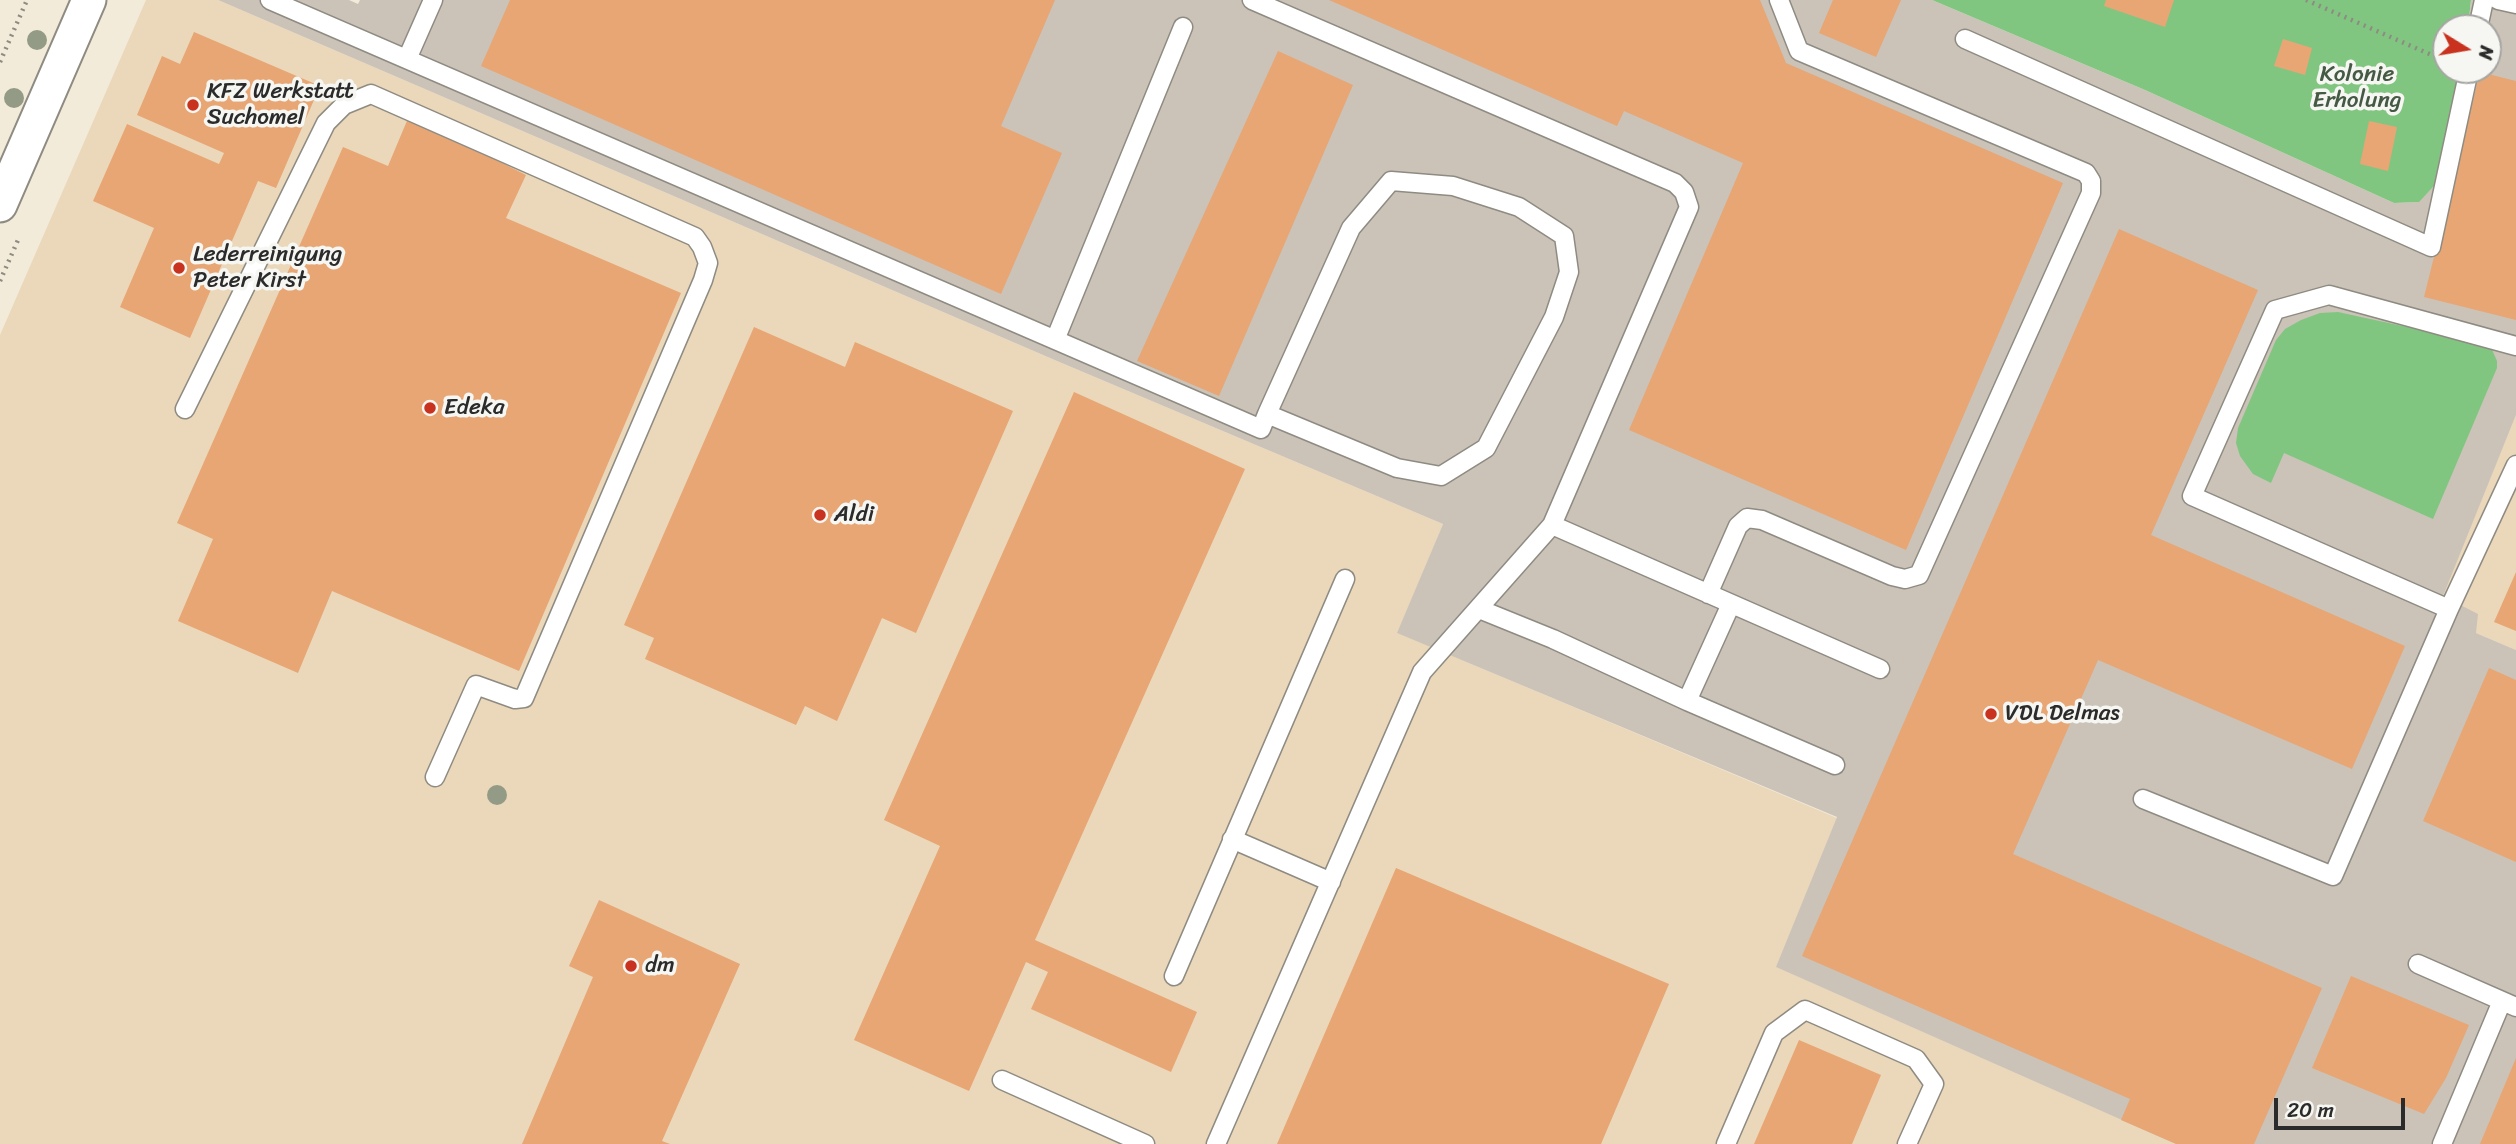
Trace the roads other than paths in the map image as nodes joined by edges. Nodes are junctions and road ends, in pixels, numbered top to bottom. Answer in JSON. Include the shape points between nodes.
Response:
{"nodes":[{"id":1,"x":89,"y":0,"type":"edge"},
{"id":2,"x":270,"y":0,"type":"edge"},
{"id":3,"x":433,"y":0,"type":"edge"},
{"id":4,"x":1252,"y":0,"type":"edge"},
{"id":5,"x":1779,"y":0,"type":"edge"},
{"id":6,"x":2498,"y":0,"type":"edge"},
{"id":7,"x":2516,"y":4,"type":"edge"},
{"id":8,"x":1183,"y":27,"type":"dead end"},
{"id":9,"x":1965,"y":39,"type":"dead end"},
{"id":10,"x":407,"y":59,"type":"junction"},
{"id":11,"x":2466,"y":84,"type":"edge"},
{"id":12,"x":0,"y":205,"type":"edge"},
{"id":13,"x":1055,"y":340,"type":"junction"},
{"id":14,"x":2516,"y":346,"type":"edge"},
{"id":15,"x":185,"y":409,"type":"dead end"},
{"id":16,"x":1267,"y":414,"type":"junction"},
{"id":17,"x":2516,"y":465,"type":"edge"},
{"id":18,"x":1552,"y":525,"type":"junction"},
{"id":19,"x":1345,"y":579,"type":"dead end"},
{"id":20,"x":1708,"y":594,"type":"junction"},
{"id":21,"x":1731,"y":604,"type":"junction"},
{"id":22,"x":1479,"y":609,"type":"junction"},
{"id":23,"x":2449,"y":609,"type":"junction"},
{"id":24,"x":1880,"y":669,"type":"dead end"},
{"id":25,"x":1687,"y":701,"type":"junction"},
{"id":26,"x":1835,"y":765,"type":"dead end"},
{"id":27,"x":436,"y":777,"type":"dead end"},
{"id":28,"x":2143,"y":799,"type":"dead end"},
{"id":29,"x":1232,"y":839,"type":"junction"},
{"id":30,"x":1331,"y":882,"type":"junction"},
{"id":31,"x":2418,"y":964,"type":"dead end"},
{"id":32,"x":1174,"y":976,"type":"dead end"},
{"id":33,"x":2509,"y":1004,"type":"edge"},
{"id":34,"x":1002,"y":1080,"type":"dead end"},
{"id":35,"x":1144,"y":1144,"type":"edge"},
{"id":36,"x":1216,"y":1144,"type":"edge"},
{"id":37,"x":1726,"y":1144,"type":"edge"},
{"id":38,"x":1907,"y":1144,"type":"edge"},
{"id":39,"x":2442,"y":1144,"type":"edge"}],
"edges":[{"from":1,"to":12,"type":"street"},
{"from":2,"to":10,"type":"lane"},
{"from":3,"to":10,"type":"lane"},
{"from":4,"to":18,"type":"lane","via":[[1675,183],[1684,192],[1689,207]]},
{"from":5,"to":20,"type":"lane","via":[[1799,51],[2085,173],[2091,193],[1919,575],[1892,576],[1762,520],[1746,518],[1738,526]]},
{"from":6,"to":7,"type":"lane"},
{"from":8,"to":13,"type":"lane"},
{"from":9,"to":11,"type":"lane","via":[[2431,247]]},
{"from":10,"to":13,"type":"lane"},
{"from":13,"to":16,"type":"lane","via":[[1261,429]]},
{"from":14,"to":23,"type":"lane","via":[[2329,295],[2275,310],[2192,496]]},
{"from":15,"to":27,"type":"lane","via":[[326,123],[344,105],[371,94],[695,237],[702,247],[708,263],[703,280],[524,698],[476,685]]},
{"from":16,"to":16,"type":"lane","via":[[1351,228],[1391,181],[1453,186],[1519,207],[1564,236],[1569,272],[1554,317],[1486,449],[1440,476],[1397,468]]},
{"from":17,"to":23,"type":"lane"},
{"from":18,"to":20,"type":"lane"},
{"from":18,"to":22,"type":"lane"},
{"from":19,"to":29,"type":"lane"},
{"from":20,"to":21,"type":"lane"},
{"from":21,"to":24,"type":"lane"},
{"from":21,"to":25,"type":"lane"},
{"from":22,"to":25,"type":"lane"},
{"from":22,"to":30,"type":"lane","via":[[1423,672]]},
{"from":23,"to":28,"type":"lane","via":[[2333,876]]},
{"from":25,"to":26,"type":"lane"},
{"from":29,"to":30,"type":"lane"},
{"from":29,"to":32,"type":"lane"},
{"from":30,"to":36,"type":"lane"},
{"from":31,"to":33,"type":"lane"},
{"from":33,"to":39,"type":"lane"},
{"from":34,"to":35,"type":"lane"},
{"from":37,"to":38,"type":"lane","via":[[1774,1032],[1805,1010],[1916,1059],[1934,1084]]}]}
